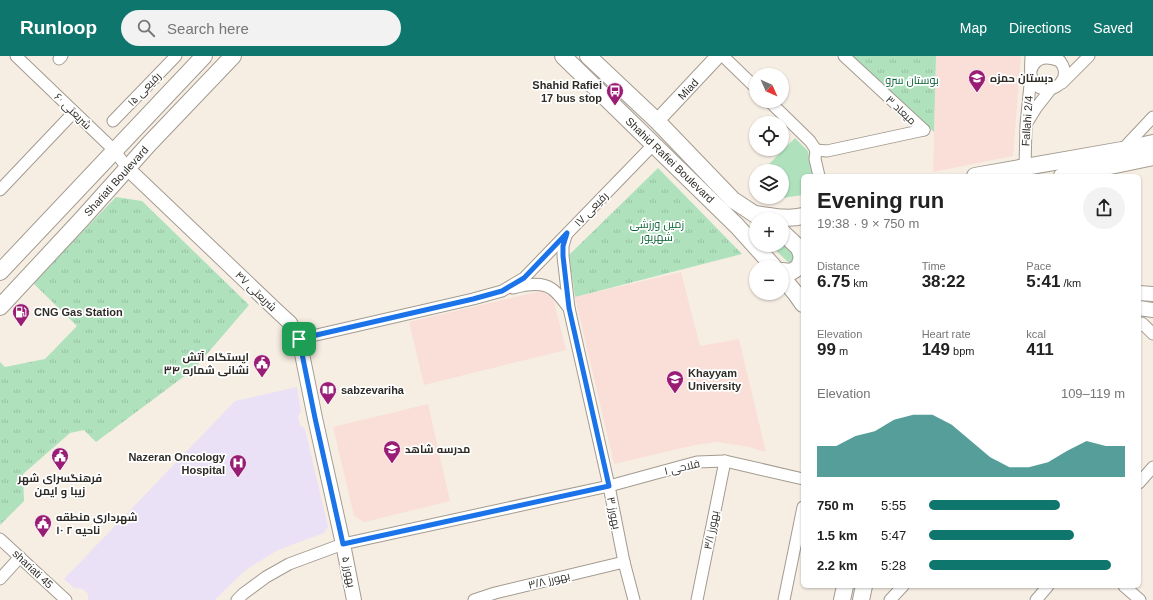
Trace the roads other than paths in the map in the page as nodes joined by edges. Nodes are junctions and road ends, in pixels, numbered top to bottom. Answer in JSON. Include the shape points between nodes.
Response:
{"nodes":[{"id":1,"x":16,"y":56,"type":"edge"},
{"id":2,"x":176,"y":56,"type":"edge"},
{"id":3,"x":204,"y":56,"type":"edge"},
{"id":4,"x":233,"y":56,"type":"edge"},
{"id":5,"x":563,"y":56,"type":"edge"},
{"id":6,"x":588,"y":56,"type":"edge"},
{"id":7,"x":718,"y":56,"type":"edge"},
{"id":8,"x":723,"y":56,"type":"edge"},
{"id":9,"x":844,"y":56,"type":"edge"},
{"id":10,"x":1031,"y":56,"type":"edge"},
{"id":11,"x":1088,"y":57,"type":"edge"},
{"id":12,"x":1059,"y":61,"type":"edge"},
{"id":13,"x":1031,"y":73,"type":"junction"},
{"id":14,"x":749,"y":81,"type":"edge"},
{"id":15,"x":1055,"y":87,"type":"junction"},
{"id":16,"x":776,"y":108,"type":"edge"},
{"id":17,"x":74,"y":112,"type":"junction"},
{"id":18,"x":1153,"y":117,"type":"edge"},
{"id":19,"x":113,"y":121,"type":"dead end"},
{"id":20,"x":657,"y":122,"type":"junction"},
{"id":21,"x":1026,"y":125,"type":"junction"},
{"id":22,"x":1153,"y":143,"type":"edge"},
{"id":23,"x":653,"y":145,"type":"junction"},
{"id":24,"x":816,"y":150,"type":"junction"},
{"id":25,"x":1122,"y":150,"type":"junction"},
{"id":26,"x":115,"y":151,"type":"junction"},
{"id":27,"x":1153,"y":157,"type":"edge"},
{"id":28,"x":127,"y":168,"type":"junction"},
{"id":29,"x":1024,"y":172,"type":"edge"},
{"id":30,"x":819,"y":174,"type":"edge"},
{"id":31,"x":1000,"y":174,"type":"edge"},
{"id":32,"x":1072,"y":174,"type":"edge"},
{"id":33,"x":0,"y":190,"type":"edge"},
{"id":34,"x":751,"y":212,"type":"edge"},
{"id":35,"x":801,"y":216,"type":"edge"},
{"id":36,"x":789,"y":218,"type":"edge"},
{"id":37,"x":567,"y":233,"type":"junction"},
{"id":38,"x":789,"y":235,"type":"edge"},
{"id":39,"x":789,"y":239,"type":"edge"},
{"id":40,"x":801,"y":240,"type":"edge"},
{"id":41,"x":801,"y":254,"type":"edge"},
{"id":42,"x":769,"y":260,"type":"edge"},
{"id":43,"x":801,"y":260,"type":"edge"},
{"id":44,"x":789,"y":271,"type":"edge"},
{"id":45,"x":0,"y":272,"type":"edge"},
{"id":46,"x":789,"y":286,"type":"edge"},
{"id":47,"x":502,"y":291,"type":"junction"},
{"id":48,"x":1141,"y":293,"type":"edge"},
{"id":49,"x":1153,"y":294,"type":"edge"},
{"id":50,"x":801,"y":301,"type":"edge"},
{"id":51,"x":0,"y":307,"type":"edge"},
{"id":52,"x":569,"y":308,"type":"junction"},
{"id":53,"x":1141,"y":308,"type":"edge"},
{"id":54,"x":1153,"y":310,"type":"edge"},
{"id":55,"x":1141,"y":325,"type":"edge"},
{"id":56,"x":1153,"y":334,"type":"edge"},
{"id":57,"x":299,"y":339,"type":"junction"},
{"id":58,"x":726,"y":461,"type":"junction"},
{"id":59,"x":1153,"y":467,"type":"edge"},
{"id":60,"x":801,"y":480,"type":"edge"},
{"id":61,"x":1141,"y":481,"type":"edge"},
{"id":62,"x":609,"y":486,"type":"junction"},
{"id":63,"x":801,"y":517,"type":"edge"},
{"id":64,"x":0,"y":539,"type":"edge"},
{"id":65,"x":343,"y":544,"type":"junction"},
{"id":66,"x":20,"y":557,"type":"junction"},
{"id":67,"x":624,"y":562,"type":"junction"},
{"id":68,"x":0,"y":579,"type":"edge"},
{"id":69,"x":845,"y":588,"type":"edge"},
{"id":70,"x":901,"y":588,"type":"edge"},
{"id":71,"x":1046,"y":588,"type":"edge"},
{"id":72,"x":1126,"y":588,"type":"edge"},
{"id":73,"x":496,"y":597,"type":"edge"},
{"id":74,"x":66,"y":600,"type":"edge"},
{"id":75,"x":237,"y":600,"type":"edge"},
{"id":76,"x":354,"y":600,"type":"edge"},
{"id":77,"x":474,"y":600,"type":"edge"},
{"id":78,"x":634,"y":600,"type":"edge"},
{"id":79,"x":697,"y":600,"type":"edge"},
{"id":80,"x":784,"y":600,"type":"edge"},
{"id":81,"x":842,"y":600,"type":"edge"},
{"id":82,"x":890,"y":600,"type":"edge"},
{"id":83,"x":1036,"y":600,"type":"edge"},
{"id":84,"x":1140,"y":600,"type":"edge"}],
"edges":[{"from":1,"to":17,"type":"street","name":"شریعتی ۶۰"},
{"from":2,"to":19,"type":"street","name":"رفیعی ۱۵"},
{"from":3,"to":26,"type":"main road","name":"Shariati Boulevard"},
{"from":4,"to":28,"type":"main road","name":"Shariati Boulevard"},
{"from":5,"to":23,"type":"main road","name":"Shahid Rafiei Boulevard"},
{"from":6,"to":20,"type":"main road","name":"Shahid Rafiei Boulevard"},
{"from":7,"to":20,"type":"street","name":"Miad"},
{"from":8,"to":14,"type":"street"},
{"from":9,"to":24,"type":"street","name":"میعاد ۳","via":[[924,130],[827,151]]},
{"from":10,"to":13,"type":"street","name":"Fallahi 2/4"},
{"from":11,"to":12,"type":"street"},
{"from":11,"to":15,"type":"street"},
{"from":12,"to":13,"type":"street","via":[[1050,57],[1040,58],[1033,65]]},
{"from":12,"to":15,"type":"street","via":[[1064,75]]},
{"from":13,"to":15,"type":"street","via":[[1036,85],[1045,90]]},
{"from":13,"to":21,"type":"street","name":"Fallahi 2/4"},
{"from":15,"to":21,"type":"street","via":[[1036,108]]},
{"from":16,"to":24,"type":"street"},
{"from":17,"to":26,"type":"street","name":"شریعتی ۶۰"},
{"from":17,"to":33,"type":"street"},
{"from":18,"to":25,"type":"street"},
{"from":20,"to":34,"type":"main road","name":"Shahid Rafiei Boulevard","via":[[733,200]]},
{"from":21,"to":29,"type":"street","name":"Fallahi 2/4"},
{"from":22,"to":25,"type":"main road"},
{"from":23,"to":37,"type":"street","name":"رفیعی ۱۷"},
{"from":23,"to":42,"type":"main road","name":"Shahid Rafiei Boulevard"},
{"from":24,"to":30,"type":"street"},
{"from":25,"to":29,"type":"main road"},
{"from":26,"to":28,"type":"street","name":"شریعتی ۶۰"},
{"from":26,"to":45,"type":"main road","name":"Shariati Boulevard"},
{"from":27,"to":32,"type":"main road"},
{"from":28,"to":51,"type":"main road","name":"Shariati Boulevard"},
{"from":28,"to":57,"type":"street","name":"شریعتی ۴۷","via":[[282,315]]},
{"from":29,"to":31,"type":"main road"},
{"from":35,"to":36,"type":"main road"},
{"from":37,"to":47,"type":"street","name":"رفیعی ۱۷","via":[[524,278]]},
{"from":37,"to":52,"type":"street","name":"بهورز ۳","via":[[563,256]]},
{"from":38,"to":40,"type":"main road"},
{"from":39,"to":41,"type":"main road","via":[[799,248]]},
{"from":43,"to":44,"type":"main road","via":[[799,266]]},
{"from":46,"to":50,"type":"main road"},
{"from":47,"to":52,"type":"street","via":[[525,285],[541,285],[551,288]]},
{"from":47,"to":57,"type":"street","name":"رفیعی ۱۷"},
{"from":48,"to":49,"type":"street"},
{"from":52,"to":62,"type":"street","name":"بهورز ۳"},
{"from":53,"to":54,"type":"street"},
{"from":55,"to":56,"type":"street"},
{"from":57,"to":65,"type":"street","name":"شریعتی ۴۷"},
{"from":58,"to":60,"type":"street","name":"فلاحی ۱"},
{"from":58,"to":62,"type":"street","name":"فلاحی ۱","via":[[698,462]]},
{"from":58,"to":79,"type":"street","name":"بهورز ۳/۱"},
{"from":59,"to":61,"type":"street"},
{"from":62,"to":65,"type":"street","name":"فلاحی ۱"},
{"from":62,"to":67,"type":"street","name":"بهورز ۳"},
{"from":63,"to":80,"type":"street"},
{"from":64,"to":66,"type":"street","name":"shariati 45"},
{"from":65,"to":75,"type":"street","name":"فلاحی ۱","via":[[290,564],[266,577]]},
{"from":65,"to":76,"type":"street","name":"بهورز ۵"},
{"from":66,"to":68,"type":"street"},
{"from":66,"to":74,"type":"street","name":"shariati 45"},
{"from":67,"to":73,"type":"street","name":"بهورز ۳/۸"},
{"from":67,"to":78,"type":"street","name":"بهورز ۳"},
{"from":69,"to":81,"type":"main road"},
{"from":70,"to":82,"type":"street"},
{"from":71,"to":83,"type":"street"},
{"from":72,"to":84,"type":"street"},
{"from":73,"to":77,"type":"street","name":"بهورز ۳/۸"}]}
